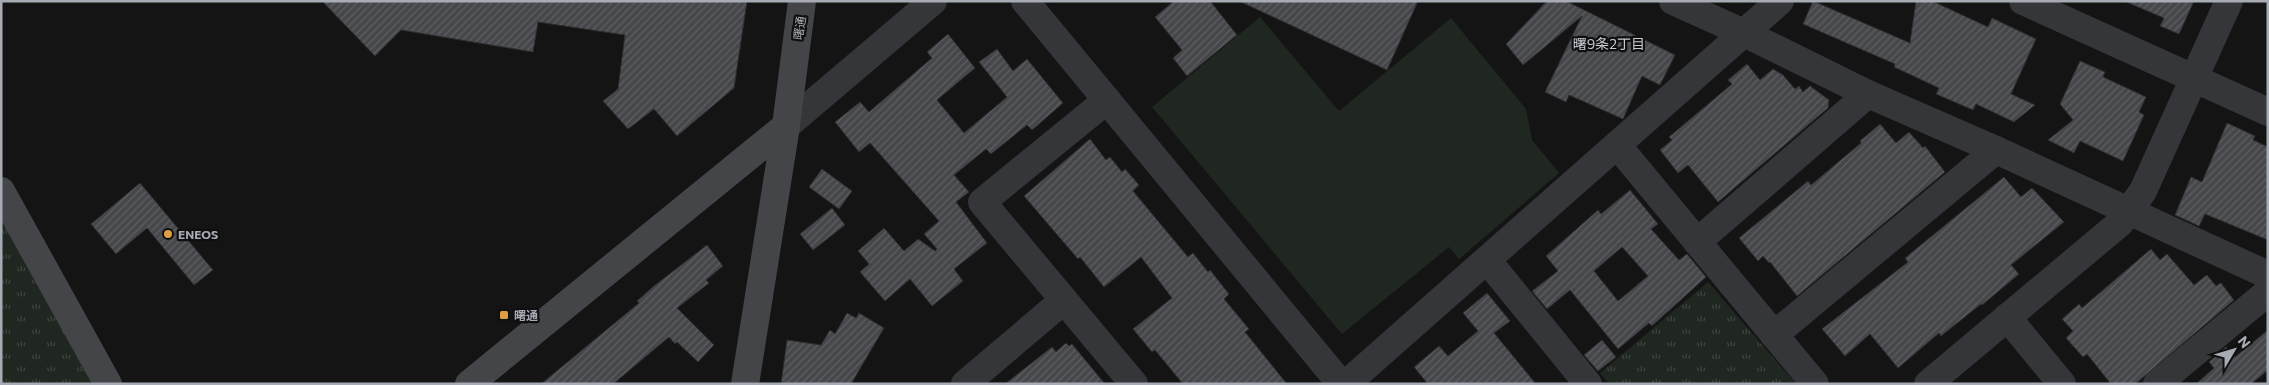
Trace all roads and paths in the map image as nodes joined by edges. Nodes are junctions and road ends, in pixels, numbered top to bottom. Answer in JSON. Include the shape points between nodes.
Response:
{"nodes":[{"id":1,"x":802,"y":1,"type":"edge"},
{"id":2,"x":933,"y":1,"type":"edge"},
{"id":3,"x":1025,"y":1,"type":"edge"},
{"id":4,"x":1673,"y":1,"type":"edge"},
{"id":5,"x":1780,"y":1,"type":"edge"},
{"id":6,"x":2023,"y":1,"type":"edge"},
{"id":7,"x":2230,"y":1,"type":"edge"},
{"id":8,"x":1744,"y":33,"type":"junction"},
{"id":9,"x":2194,"y":79,"type":"junction"},
{"id":10,"x":1868,"y":94,"type":"junction"},
{"id":11,"x":1107,"y":100,"type":"junction"},
{"id":12,"x":2268,"y":112,"type":"edge"},
{"id":13,"x":786,"y":126,"type":"junction"},
{"id":14,"x":1617,"y":145,"type":"junction"},
{"id":15,"x":1996,"y":150,"type":"junction"},
{"id":16,"x":1,"y":191,"type":"edge"},
{"id":17,"x":2129,"y":212,"type":"junction"},
{"id":18,"x":1697,"y":242,"type":"junction"},
{"id":19,"x":1487,"y":260,"type":"junction"},
{"id":20,"x":2268,"y":275,"type":"edge"},
{"id":21,"x":2268,"y":292,"type":"edge"},
{"id":22,"x":1064,"y":300,"type":"junction"},
{"id":23,"x":2008,"y":317,"type":"junction"},
{"id":24,"x":1774,"y":334,"type":"junction"},
{"id":25,"x":108,"y":384,"type":"edge"},
{"id":26,"x":469,"y":384,"type":"edge"},
{"id":27,"x":745,"y":384,"type":"edge"},
{"id":28,"x":965,"y":384,"type":"edge"},
{"id":29,"x":1134,"y":384,"type":"edge"},
{"id":30,"x":1341,"y":384,"type":"edge"},
{"id":31,"x":1346,"y":384,"type":"edge"},
{"id":32,"x":1588,"y":384,"type":"edge"},
{"id":33,"x":1815,"y":384,"type":"edge"},
{"id":34,"x":1928,"y":384,"type":"edge"},
{"id":35,"x":2062,"y":384,"type":"edge"},
{"id":36,"x":2157,"y":384,"type":"edge"}],
"edges":[{"from":1,"to":13,"type":"street","name":"曙通"},
{"from":2,"to":13,"type":"street"},
{"from":3,"to":11,"type":"street"},
{"from":4,"to":8,"type":"street"},
{"from":5,"to":8,"type":"street"},
{"from":6,"to":9,"type":"street"},
{"from":7,"to":9,"type":"street"},
{"from":8,"to":10,"type":"street"},
{"from":8,"to":14,"type":"street"},
{"from":9,"to":12,"type":"street"},
{"from":9,"to":17,"type":"street","via":[[2143,191]]},
{"from":10,"to":15,"type":"street"},
{"from":10,"to":18,"type":"street"},
{"from":11,"to":22,"type":"street","via":[[982,202]]},
{"from":11,"to":30,"type":"street"},
{"from":13,"to":26,"type":"street"},
{"from":13,"to":27,"type":"street","name":"曙通"},
{"from":14,"to":18,"type":"street"},
{"from":14,"to":19,"type":"street"},
{"from":15,"to":17,"type":"street"},
{"from":15,"to":24,"type":"street"},
{"from":16,"to":25,"type":"street"},
{"from":17,"to":20,"type":"street"},
{"from":17,"to":23,"type":"street","via":[[2120,224]]},
{"from":18,"to":24,"type":"street"},
{"from":19,"to":31,"type":"street"},
{"from":19,"to":32,"type":"street"},
{"from":21,"to":36,"type":"street"},
{"from":22,"to":28,"type":"street"},
{"from":22,"to":29,"type":"street"},
{"from":23,"to":34,"type":"street"},
{"from":23,"to":35,"type":"street"},
{"from":24,"to":33,"type":"street"}]}
